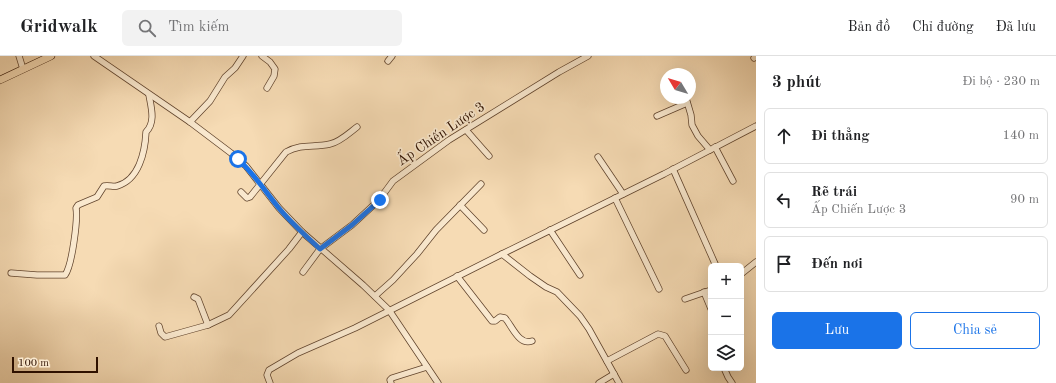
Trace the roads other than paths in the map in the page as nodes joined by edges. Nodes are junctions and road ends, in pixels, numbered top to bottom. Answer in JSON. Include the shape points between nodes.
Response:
{"nodes":[{"id":1,"x":19,"y":56,"type":"edge"},
{"id":2,"x":51,"y":56,"type":"edge"},
{"id":3,"x":94,"y":56,"type":"edge"},
{"id":4,"x":243,"y":56,"type":"edge"},
{"id":5,"x":262,"y":56,"type":"edge"},
{"id":6,"x":588,"y":56,"type":"edge"},
{"id":7,"x":23,"y":69,"type":"junction"},
{"id":8,"x":0,"y":80,"type":"edge"},
{"id":9,"x":267,"y":88,"type":"dead end"},
{"id":10,"x":149,"y":95,"type":"junction"},
{"id":11,"x":681,"y":104,"type":"edge"},
{"id":12,"x":688,"y":104,"type":"edge"},
{"id":13,"x":658,"y":116,"type":"dead end"},
{"id":14,"x":190,"y":122,"type":"junction"},
{"id":15,"x":756,"y":126,"type":"edge"},
{"id":16,"x":357,"y":127,"type":"dead end"},
{"id":17,"x":468,"y":133,"type":"junction"},
{"id":18,"x":713,"y":149,"type":"junction"},
{"id":19,"x":489,"y":156,"type":"dead end"},
{"id":20,"x":598,"y":157,"type":"dead end"},
{"id":21,"x":673,"y":169,"type":"junction"},
{"id":22,"x":733,"y":181,"type":"dead end"},
{"id":23,"x":260,"y":184,"type":"junction"},
{"id":24,"x":481,"y":184,"type":"dead end"},
{"id":25,"x":241,"y":192,"type":"dead end"},
{"id":26,"x":623,"y":194,"type":"junction"},
{"id":27,"x":615,"y":198,"type":"junction"},
{"id":28,"x":460,"y":205,"type":"junction"},
{"id":29,"x":484,"y":230,"type":"dead end"},
{"id":30,"x":550,"y":230,"type":"junction"},
{"id":31,"x":302,"y":232,"type":"junction"},
{"id":32,"x":320,"y":249,"type":"junction"},
{"id":33,"x":502,"y":254,"type":"junction"},
{"id":34,"x":756,"y":262,"type":"edge"},
{"id":35,"x":715,"y":263,"type":"edge"},
{"id":36,"x":11,"y":272,"type":"dead end"},
{"id":37,"x":303,"y":272,"type":"dead end"},
{"id":38,"x":744,"y":272,"type":"edge"},
{"id":39,"x":580,"y":275,"type":"dead end"},
{"id":40,"x":457,"y":276,"type":"junction"},
{"id":41,"x":659,"y":289,"type":"dead end"},
{"id":42,"x":708,"y":291,"type":"edge"},
{"id":43,"x":704,"y":292,"type":"junction"},
{"id":44,"x":375,"y":296,"type":"junction"},
{"id":45,"x":194,"y":297,"type":"dead end"},
{"id":46,"x":685,"y":299,"type":"dead end"},
{"id":47,"x":708,"y":302,"type":"edge"},
{"id":48,"x":389,"y":310,"type":"junction"},
{"id":49,"x":159,"y":326,"type":"dead end"},
{"id":50,"x":208,"y":326,"type":"junction"},
{"id":51,"x":532,"y":341,"type":"dead end"},
{"id":52,"x":607,"y":361,"type":"junction"},
{"id":53,"x":427,"y":367,"type":"junction"},
{"id":54,"x":686,"y":370,"type":"dead end"},
{"id":55,"x":725,"y":371,"type":"edge"},
{"id":56,"x":614,"y":374,"type":"junction"},
{"id":57,"x":270,"y":383,"type":"edge"},
{"id":58,"x":391,"y":383,"type":"edge"},
{"id":59,"x":438,"y":383,"type":"edge"},
{"id":60,"x":598,"y":383,"type":"edge"},
{"id":61,"x":619,"y":383,"type":"edge"},
{"id":62,"x":732,"y":383,"type":"edge"}],
"edges":[{"from":1,"to":7,"type":"street"},
{"from":2,"to":7,"type":"main road"},
{"from":3,"to":10,"type":"street"},
{"from":4,"to":14,"type":"street","via":[[225,77],[210,101]]},
{"from":5,"to":9,"type":"street","via":[[275,69]]},
{"from":6,"to":17,"type":"street","name":"Ấp Chiến Lược 3"},
{"from":7,"to":8,"type":"main road"},
{"from":10,"to":14,"type":"street"},
{"from":10,"to":36,"type":"street","via":[[152,120],[146,132],[145,148],[135,173],[115,187],[104,186],[97,197],[78,205],[72,259],[65,275]]},
{"from":11,"to":13,"type":"street"},
{"from":12,"to":18,"type":"street","via":[[692,125],[698,136]]},
{"from":14,"to":23,"type":"street","via":[[246,166]]},
{"from":15,"to":18,"type":"street"},
{"from":16,"to":23,"type":"street","via":[[336,142],[293,148],[286,152]]},
{"from":17,"to":19,"type":"street"},
{"from":17,"to":32,"type":"street","name":"Ấp Chiến Lược 3","via":[[449,140],[393,181],[380,200],[362,217]]},
{"from":18,"to":21,"type":"street"},
{"from":18,"to":22,"type":"street"},
{"from":20,"to":26,"type":"street"},
{"from":21,"to":26,"type":"street"},
{"from":21,"to":35,"type":"street"},
{"from":23,"to":25,"type":"street","via":[[247,198]]},
{"from":23,"to":31,"type":"street"},
{"from":24,"to":28,"type":"street"},
{"from":26,"to":27,"type":"street"},
{"from":27,"to":30,"type":"street"},
{"from":27,"to":41,"type":"street"},
{"from":28,"to":29,"type":"street"},
{"from":28,"to":44,"type":"street","via":[[398,275]]},
{"from":30,"to":33,"type":"street"},
{"from":30,"to":39,"type":"street"},
{"from":31,"to":32,"type":"street"},
{"from":31,"to":50,"type":"street","via":[[232,312]]},
{"from":32,"to":37,"type":"street","name":"Ấp Chiến Lược 3"},
{"from":32,"to":44,"type":"street"},
{"from":33,"to":40,"type":"street"},
{"from":33,"to":52,"type":"street","via":[[563,298],[580,316]]},
{"from":34,"to":38,"type":"street"},
{"from":40,"to":48,"type":"street"},
{"from":40,"to":51,"type":"street","via":[[492,321],[500,317],[505,318],[522,341]]},
{"from":42,"to":43,"type":"street"},
{"from":43,"to":46,"type":"street"},
{"from":43,"to":47,"type":"street"},
{"from":44,"to":48,"type":"street"},
{"from":45,"to":50,"type":"street","via":[[198,299]]},
{"from":48,"to":53,"type":"street"},
{"from":48,"to":57,"type":"street","via":[[274,367],[267,375]]},
{"from":49,"to":50,"type":"street","via":[[165,337]]},
{"from":52,"to":54,"type":"street","via":[[662,334]]},
{"from":52,"to":56,"type":"street"},
{"from":53,"to":58,"type":"street","via":[[392,378]]},
{"from":53,"to":59,"type":"street"},
{"from":55,"to":62,"type":"street"},
{"from":56,"to":60,"type":"street"},
{"from":56,"to":61,"type":"street"}]}
